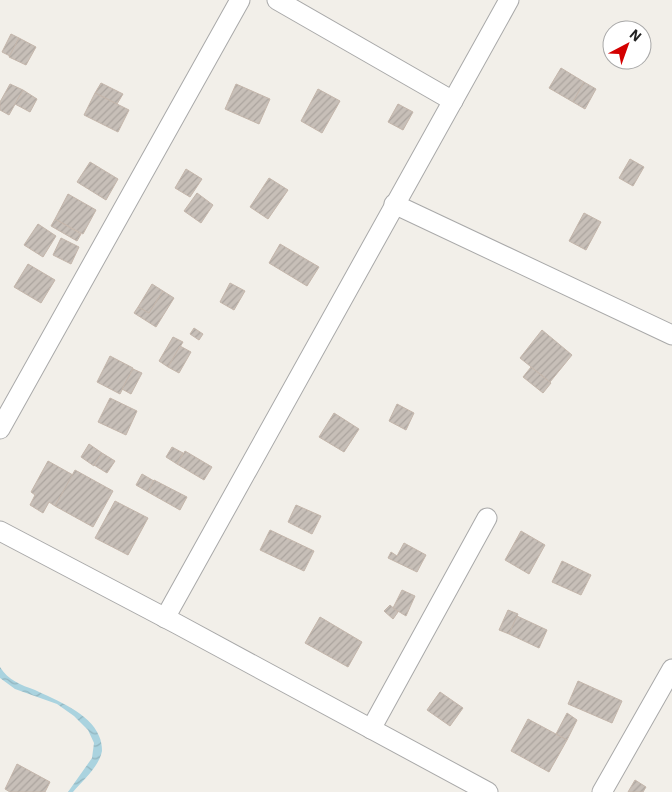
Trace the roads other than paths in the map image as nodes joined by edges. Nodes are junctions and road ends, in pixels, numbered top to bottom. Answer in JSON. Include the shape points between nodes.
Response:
{"nodes":[{"id":1,"x":240,"y":0,"type":"edge"},
{"id":2,"x":278,"y":0,"type":"edge"},
{"id":3,"x":509,"y":0,"type":"edge"},
{"id":4,"x":453,"y":101,"type":"junction"},
{"id":5,"x":394,"y":204,"type":"junction"},
{"id":6,"x":672,"y":335,"type":"edge"},
{"id":7,"x":0,"y":429,"type":"edge"},
{"id":8,"x":487,"y":518,"type":"dead end"},
{"id":9,"x":0,"y":531,"type":"edge"},
{"id":10,"x":165,"y":618,"type":"junction"},
{"id":11,"x":672,"y":670,"type":"edge"},
{"id":12,"x":371,"y":729,"type":"junction"},
{"id":13,"x":488,"y":792,"type":"edge"},
{"id":14,"x":602,"y":792,"type":"edge"}],
"edges":[{"from":1,"to":7,"type":"street"},
{"from":2,"to":4,"type":"street"},
{"from":3,"to":4,"type":"street"},
{"from":4,"to":5,"type":"street"},
{"from":5,"to":6,"type":"street"},
{"from":5,"to":10,"type":"street"},
{"from":8,"to":12,"type":"street"},
{"from":9,"to":10,"type":"street"},
{"from":10,"to":12,"type":"street"},
{"from":11,"to":14,"type":"street"},
{"from":12,"to":13,"type":"street"}]}
